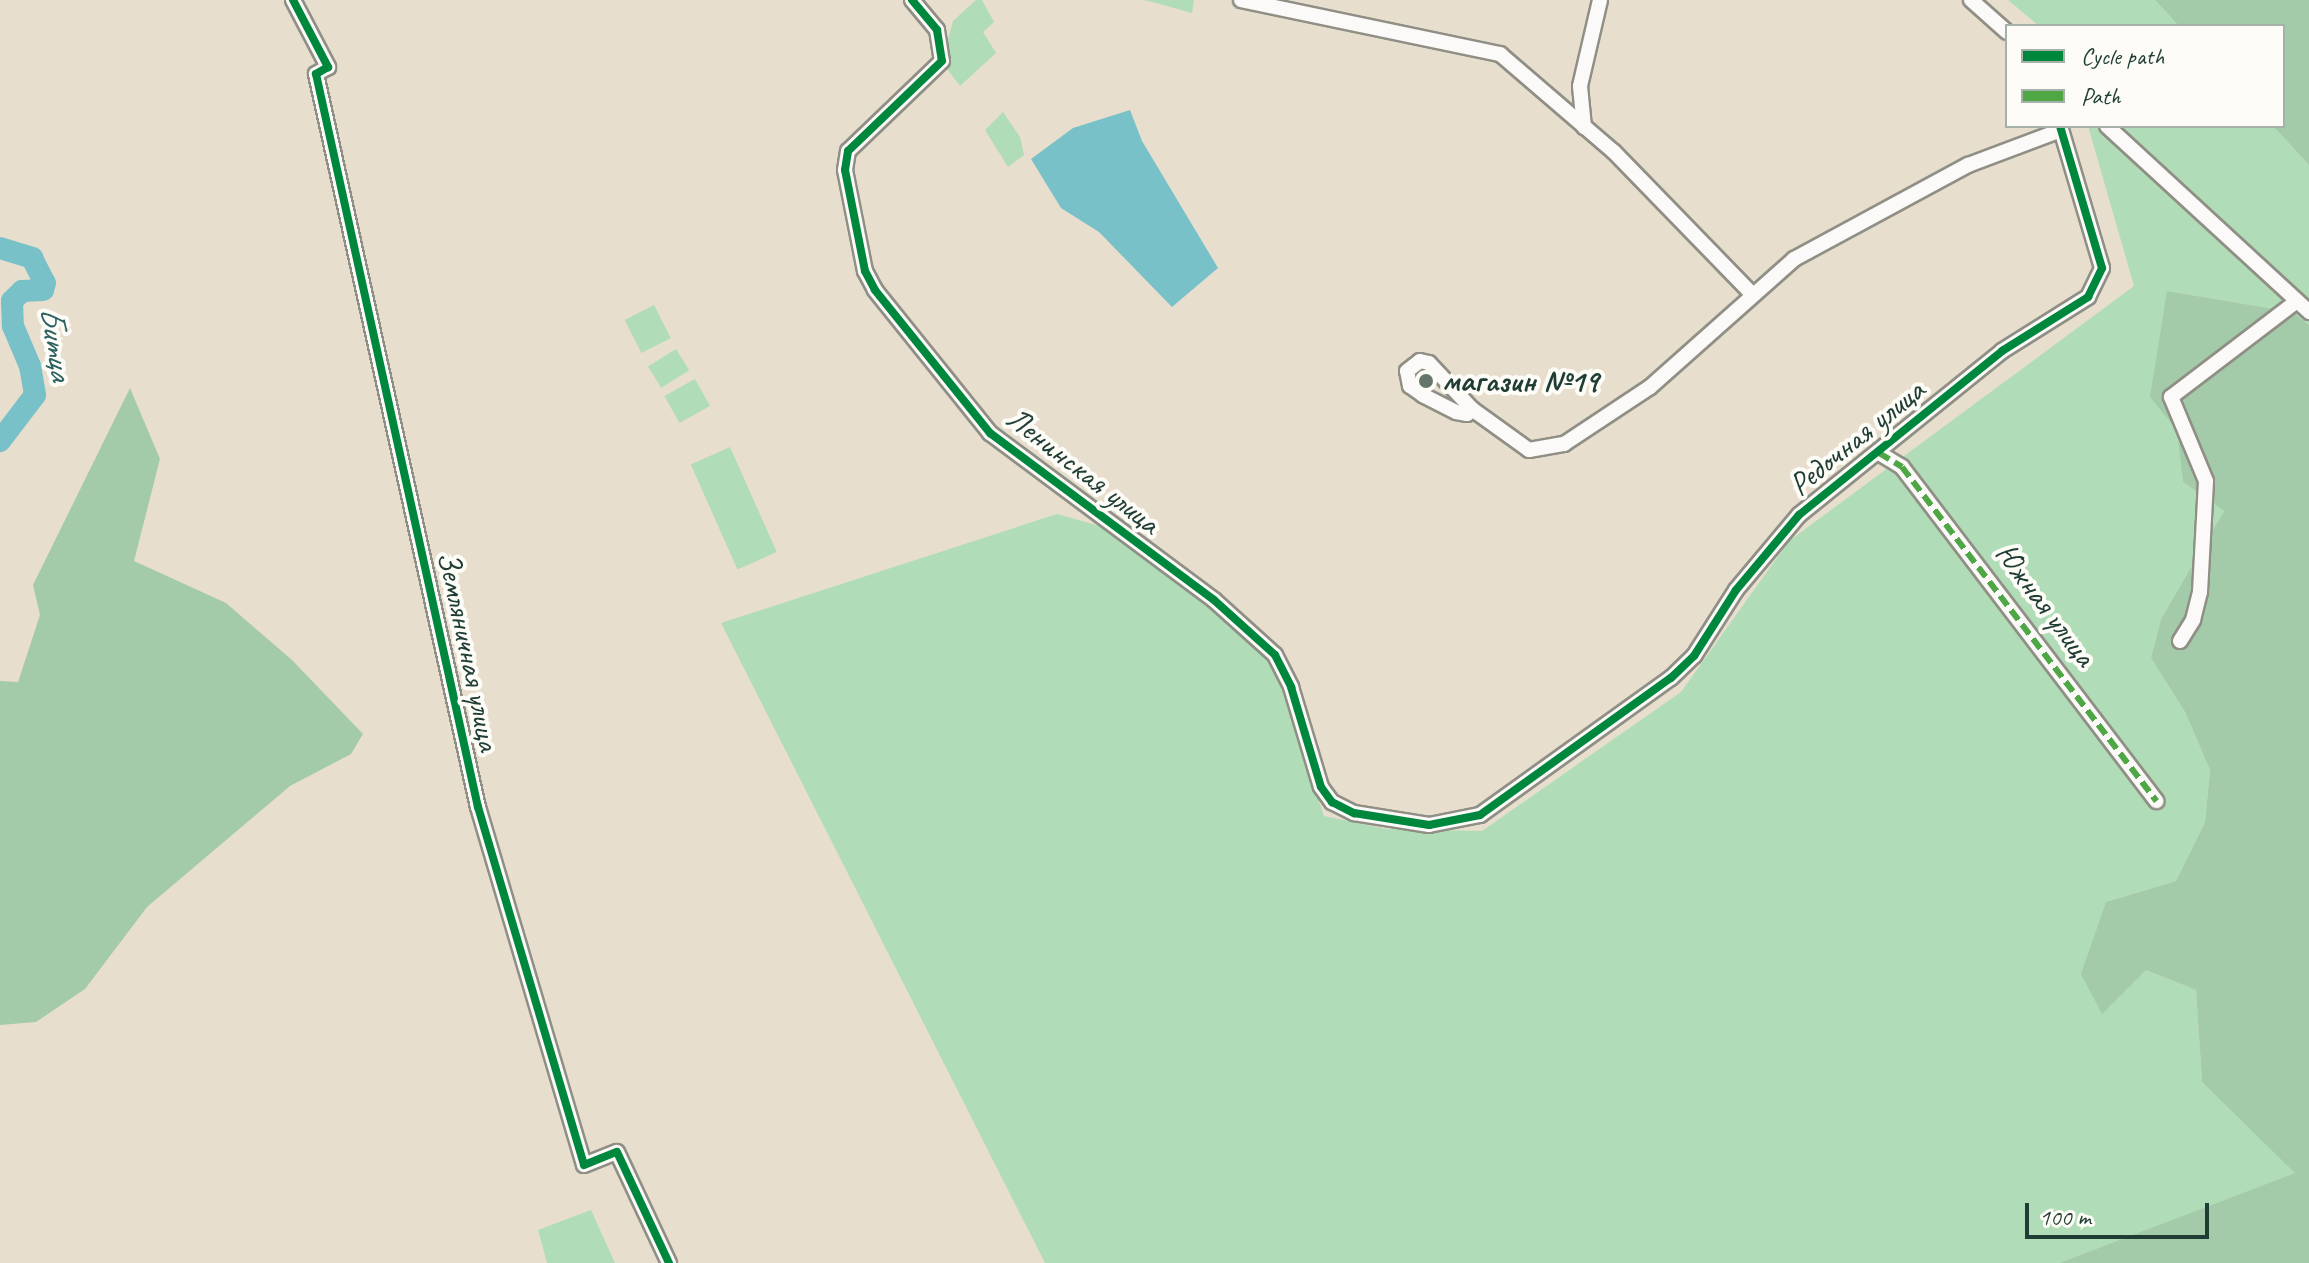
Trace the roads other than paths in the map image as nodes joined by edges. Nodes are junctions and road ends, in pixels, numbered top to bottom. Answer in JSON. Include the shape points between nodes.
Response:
{"nodes":[{"id":1,"x":293,"y":0,"type":"edge"},
{"id":2,"x":912,"y":0,"type":"edge"},
{"id":3,"x":1241,"y":0,"type":"edge"},
{"id":4,"x":1600,"y":0,"type":"edge"},
{"id":5,"x":1971,"y":0,"type":"edge"},
{"id":6,"x":2005,"y":30,"type":"edge"},
{"id":7,"x":1580,"y":92,"type":"junction"},
{"id":8,"x":1560,"y":106,"type":"junction"},
{"id":9,"x":1584,"y":127,"type":"junction"},
{"id":10,"x":2060,"y":128,"type":"edge"},
{"id":11,"x":2109,"y":128,"type":"edge"},
{"id":12,"x":1750,"y":292,"type":"junction"},
{"id":13,"x":2297,"y":301,"type":"junction"},
{"id":14,"x":2309,"y":312,"type":"edge"},
{"id":15,"x":1472,"y":409,"type":"junction"},
{"id":16,"x":1879,"y":453,"type":"junction"},
{"id":17,"x":2180,"y":641,"type":"dead end"},
{"id":18,"x":1312,"y":760,"type":"joint"},
{"id":19,"x":2156,"y":801,"type":"dead end"},
{"id":20,"x":669,"y":1263,"type":"edge"}],
"edges":[{"from":1,"to":20,"type":"street","name":"Земляничная улица","via":[[328,67],[316,74],[478,807],[584,1165],[617,1152]]},
{"from":2,"to":18,"type":"street","name":"Ленинская улица","via":[[937,30],[942,61],[848,151],[845,170],[865,271],[917,346],[1011,452],[1252,630],[1275,655],[1291,687]]},
{"from":3,"to":8,"type":"street","via":[[1500,54]]},
{"from":4,"to":7,"type":"street"},
{"from":5,"to":6,"type":"street"},
{"from":7,"to":8,"type":"street"},
{"from":7,"to":9,"type":"street"},
{"from":8,"to":9,"type":"street"},
{"from":9,"to":12,"type":"street"},
{"from":10,"to":12,"type":"street","via":[[1968,165],[1794,259]]},
{"from":10,"to":16,"type":"street","name":"Редочная улица","via":[[2102,268],[2098,285],[2088,297],[2002,351]]},
{"from":11,"to":13,"type":"street"},
{"from":12,"to":15,"type":"street","via":[[1650,387],[1564,444],[1529,450]]},
{"from":13,"to":14,"type":"street"},
{"from":13,"to":17,"type":"street","via":[[2171,397],[2206,481],[2200,592],[2193,620]]},
{"from":15,"to":15,"type":"street","via":[[1429,363],[1420,361],[1407,371],[1410,386],[1423,395],[1456,412]]},
{"from":16,"to":18,"type":"street","name":"Редочная улица","via":[[1777,538],[1694,656],[1671,678],[1480,815],[1429,825],[1354,813],[1332,802]]},
{"from":16,"to":19,"type":"street","name":"Южная улица","via":[[1902,467]]}]}
